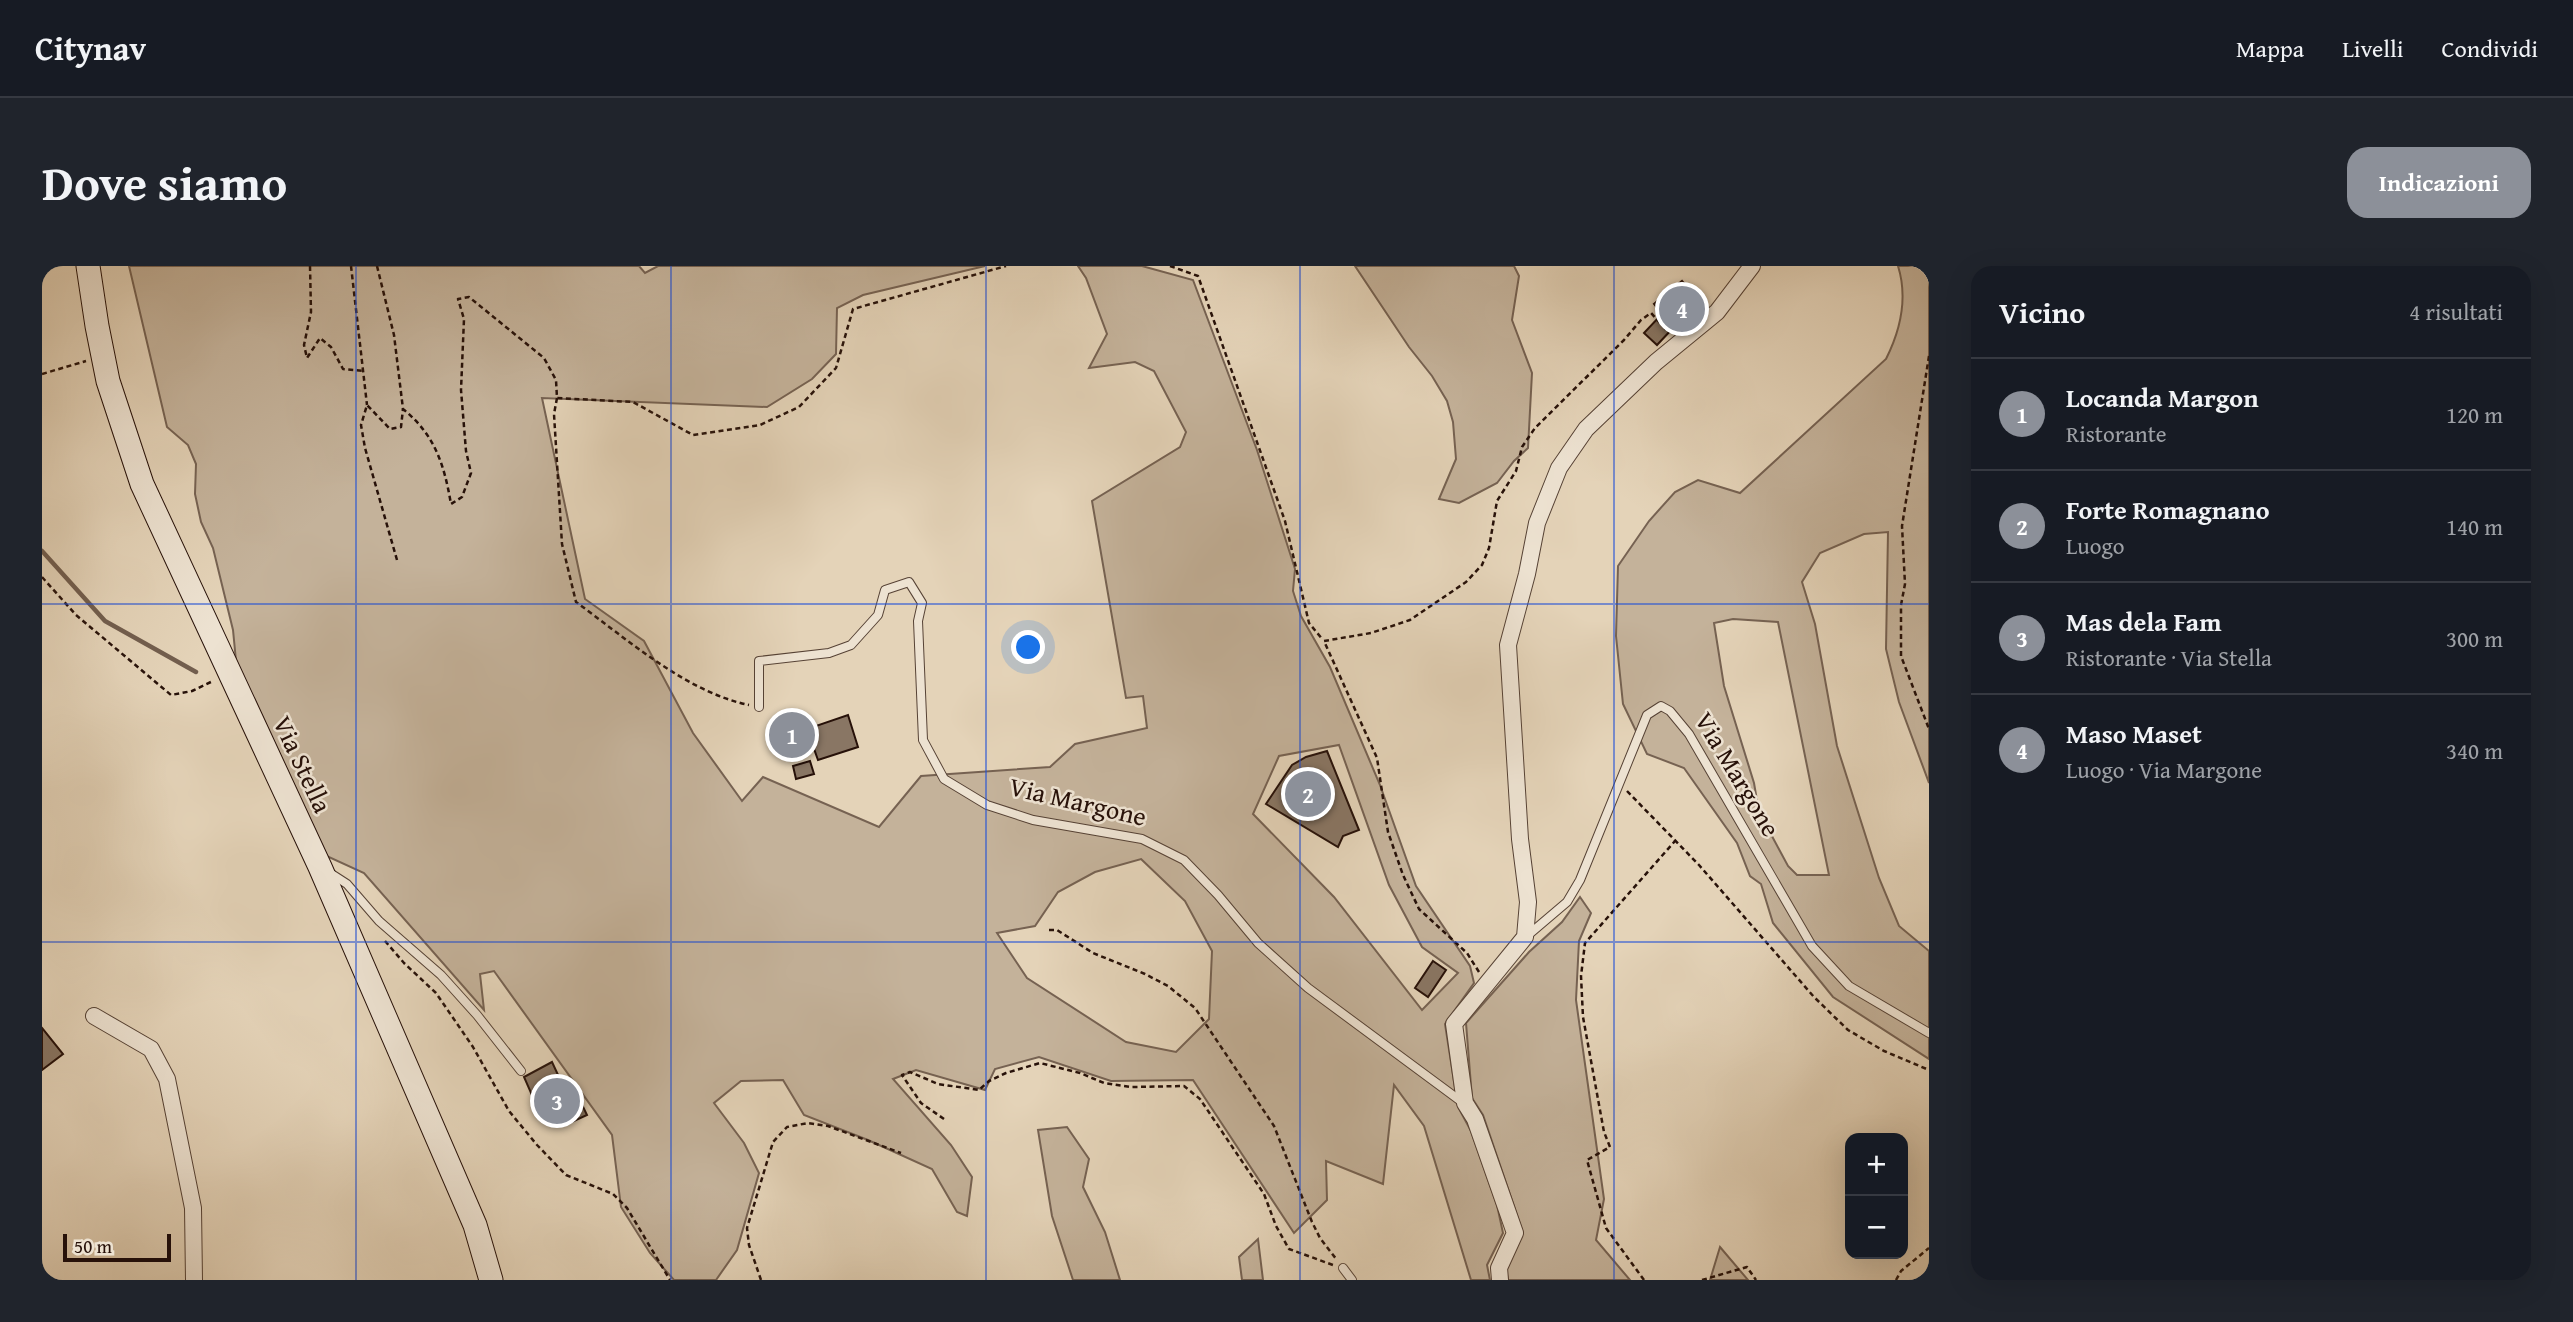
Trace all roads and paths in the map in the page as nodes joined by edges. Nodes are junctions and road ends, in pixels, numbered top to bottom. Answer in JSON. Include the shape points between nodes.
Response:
{"nodes":[{"id":1,"x":88,"y":266,"type":"edge"},
{"id":2,"x":310,"y":266,"type":"edge"},
{"id":3,"x":351,"y":266,"type":"edge"},
{"id":4,"x":377,"y":266,"type":"edge"},
{"id":5,"x":1006,"y":266,"type":"edge"},
{"id":6,"x":1170,"y":266,"type":"edge"},
{"id":7,"x":1752,"y":266,"type":"edge"},
{"id":8,"x":1179,"y":267,"type":"edge"},
{"id":9,"x":1679,"y":343,"type":"junction"},
{"id":10,"x":103,"y":356,"type":"junction"},
{"id":11,"x":1929,"y":356,"type":"edge"},
{"id":12,"x":365,"y":371,"type":"junction"},
{"id":13,"x":42,"y":374,"type":"edge"},
{"id":14,"x":558,"y":398,"type":"junction"},
{"id":15,"x":367,"y":405,"type":"junction"},
{"id":16,"x":403,"y":409,"type":"junction"},
{"id":17,"x":397,"y":560,"type":"dead end"},
{"id":18,"x":42,"y":577,"type":"edge"},
{"id":19,"x":1324,"y":641,"type":"junction"},
{"id":20,"x":229,"y":673,"type":"junction"},
{"id":21,"x":759,"y":707,"type":"joint"},
{"id":22,"x":1929,"y":729,"type":"edge"},
{"id":23,"x":1619,"y":784,"type":"junction"},
{"id":24,"x":1675,"y":841,"type":"junction"},
{"id":25,"x":320,"y":867,"type":"junction"},
{"id":26,"x":379,"y":921,"type":"junction"},
{"id":27,"x":1049,"y":930,"type":"dead end"},
{"id":28,"x":1525,"y":937,"type":"junction"},
{"id":29,"x":1488,"y":984,"type":"junction"},
{"id":30,"x":94,"y":1016,"type":"dead end"},
{"id":31,"x":1929,"y":1032,"type":"edge"},
{"id":32,"x":1929,"y":1070,"type":"edge"},
{"id":33,"x":522,"y":1071,"type":"dead end"},
{"id":34,"x":1465,"y":1103,"type":"junction"},
{"id":35,"x":944,"y":1119,"type":"dead end"},
{"id":36,"x":901,"y":1153,"type":"dead end"},
{"id":37,"x":1929,"y":1248,"type":"edge"},
{"id":38,"x":1343,"y":1268,"type":"junction"},
{"id":39,"x":194,"y":1280,"type":"edge"},
{"id":40,"x":491,"y":1280,"type":"edge"},
{"id":41,"x":670,"y":1280,"type":"edge"},
{"id":42,"x":761,"y":1280,"type":"edge"},
{"id":43,"x":1352,"y":1280,"type":"edge"},
{"id":44,"x":1500,"y":1280,"type":"edge"},
{"id":45,"x":1644,"y":1280,"type":"edge"},
{"id":46,"x":1702,"y":1280,"type":"edge"},
{"id":47,"x":1756,"y":1280,"type":"edge"},
{"id":48,"x":1896,"y":1280,"type":"edge"}],
"edges":[{"from":1,"to":10,"type":"main road","name":"Via Stella"},
{"from":2,"to":12,"type":"path","via":[[307,358],[320,338],[343,369]]},
{"from":3,"to":12,"type":"path"},
{"from":4,"to":16,"type":"path","via":[[394,335]]},
{"from":5,"to":14,"type":"path","via":[[853,309],[836,368],[799,407],[761,425],[693,435],[633,402]]},
{"from":6,"to":8,"type":"path"},
{"from":7,"to":9,"type":"street","via":[[1717,312]]},
{"from":8,"to":19,"type":"path","via":[[1198,276],[1285,521],[1309,623]]},
{"from":9,"to":19,"type":"path","via":[[1651,313],[1535,428],[1497,501],[1482,565],[1466,582],[1410,620]]},
{"from":9,"to":28,"type":"street","via":[[1586,429],[1559,468],[1537,523],[1508,645],[1528,902]]},
{"from":10,"to":13,"type":"path"},
{"from":10,"to":20,"type":"main road","name":"Via Stella","via":[[142,484]]},
{"from":11,"to":22,"type":"path","via":[[1902,526],[1905,584],[1901,605],[1901,656]]},
{"from":12,"to":15,"type":"path"},
{"from":14,"to":16,"type":"path","via":[[556,380],[544,358],[469,297],[458,299],[464,319],[461,390],[471,473],[462,497],[451,504],[445,471],[432,442],[420,423]]},
{"from":14,"to":21,"type":"path","via":[[554,414],[562,544],[576,602],[684,679]]},
{"from":15,"to":16,"type":"path","via":[[390,429],[401,427]]},
{"from":15,"to":17,"type":"path","via":[[361,425],[365,448]]},
{"from":18,"to":20,"type":"path","via":[[76,615],[171,695],[192,691]]},
{"from":19,"to":29,"type":"path","via":[[1377,758],[1388,832],[1419,909],[1467,953]]},
{"from":20,"to":25,"type":"main road","name":"Via Stella"},
{"from":21,"to":34,"type":"lane","name":"Via Margone","via":[[759,661],[829,653],[851,645],[878,615],[886,590],[909,582],[922,603],[918,621],[923,740],[944,779],[987,805],[1034,820],[1142,839],[1184,860],[1258,943],[1308,988]]},
{"from":23,"to":24,"type":"path"},
{"from":23,"to":28,"type":"lane","name":"Via Margone","via":[[1567,902]]},
{"from":23,"to":31,"type":"lane","name":"Via Margone","via":[[1647,715],[1661,706],[1670,711],[1689,734],[1812,946],[1849,986]]},
{"from":24,"to":32,"type":"path","via":[[1848,1030]]},
{"from":24,"to":45,"type":"path","via":[[1585,943],[1581,976],[1583,1017],[1610,1147],[1587,1160],[1606,1228]]},
{"from":25,"to":26,"type":"lane","via":[[347,884]]},
{"from":25,"to":40,"type":"main road","name":"Via Stella","via":[[475,1225]]},
{"from":26,"to":33,"type":"lane","via":[[441,975]]},
{"from":26,"to":41,"type":"path","via":[[386,944],[436,993],[509,1111],[566,1175],[613,1194]]},
{"from":27,"to":38,"type":"path","via":[[1157,980],[1195,1008],[1274,1126],[1311,1222]]},
{"from":28,"to":29,"type":"street","name":"Via Margone"},
{"from":29,"to":34,"type":"street","name":"Via Margone","via":[[1454,1024]]},
{"from":30,"to":39,"type":"street","via":[[151,1049],[167,1079],[193,1208]]},
{"from":34,"to":44,"type":"street","name":"Via Margone","via":[[1516,1233],[1499,1268]]},
{"from":35,"to":38,"type":"path","via":[[921,1103],[902,1075],[910,1072],[938,1084],[979,1090],[1006,1073],[1040,1063],[1104,1083],[1184,1086],[1200,1098],[1264,1194],[1289,1250]]},
{"from":36,"to":42,"type":"path","via":[[828,1126],[787,1127],[773,1142],[747,1228]]},
{"from":37,"to":48,"type":"path"},
{"from":38,"to":43,"type":"lane"},
{"from":46,"to":47,"type":"path","via":[[1747,1267]]}]}
